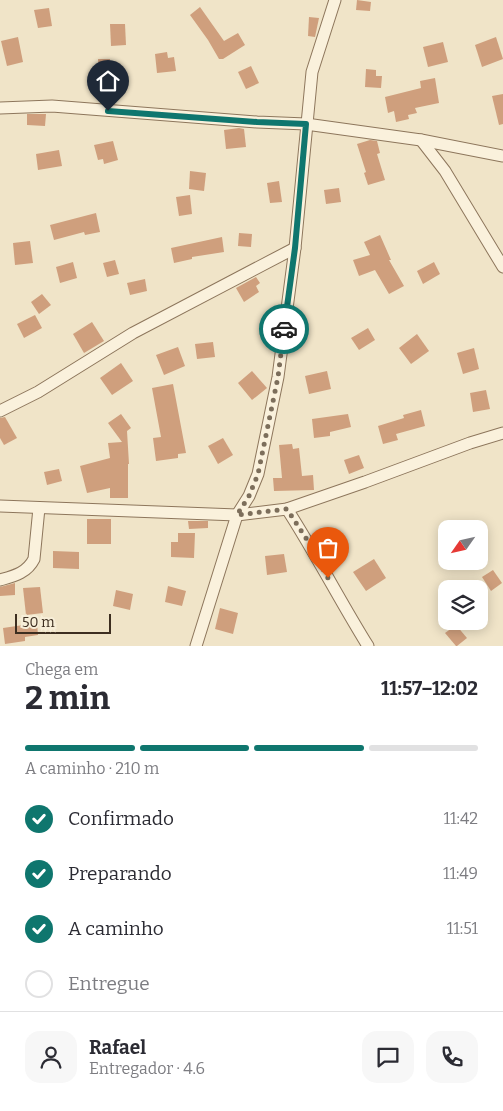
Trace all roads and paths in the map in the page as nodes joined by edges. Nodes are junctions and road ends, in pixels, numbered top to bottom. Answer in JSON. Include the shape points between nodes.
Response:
{"nodes":[{"id":1,"x":335,"y":0,"type":"edge"},
{"id":2,"x":0,"y":108,"type":"edge"},
{"id":3,"x":306,"y":124,"type":"junction"},
{"id":4,"x":422,"y":140,"type":"junction"},
{"id":5,"x":503,"y":156,"type":"edge"},
{"id":6,"x":295,"y":248,"type":"junction"},
{"id":7,"x":503,"y":267,"type":"edge"},
{"id":8,"x":0,"y":411,"type":"edge"},
{"id":9,"x":503,"y":433,"type":"edge"},
{"id":10,"x":0,"y":506,"type":"edge"},
{"id":11,"x":39,"y":508,"type":"junction"},
{"id":12,"x":287,"y":509,"type":"junction"},
{"id":13,"x":237,"y":515,"type":"junction"},
{"id":14,"x":0,"y":580,"type":"edge"},
{"id":15,"x":196,"y":646,"type":"edge"},
{"id":16,"x":368,"y":646,"type":"edge"}],
"edges":[{"from":1,"to":3,"type":"street","via":[[312,72]]},
{"from":2,"to":3,"type":"street","via":[[52,106]]},
{"from":3,"to":4,"type":"street"},
{"from":3,"to":6,"type":"street"},
{"from":4,"to":5,"type":"street"},
{"from":4,"to":7,"type":"street","via":[[445,171]]},
{"from":6,"to":8,"type":"street","via":[[133,333],[38,392]]},
{"from":6,"to":13,"type":"street","via":[[278,377],[258,474]]},
{"from":9,"to":12,"type":"street"},
{"from":10,"to":11,"type":"street"},
{"from":11,"to":13,"type":"street"},
{"from":11,"to":14,"type":"street","via":[[32,564],[16,576]]},
{"from":12,"to":13,"type":"street"},
{"from":12,"to":16,"type":"street"},
{"from":13,"to":15,"type":"street"}]}
